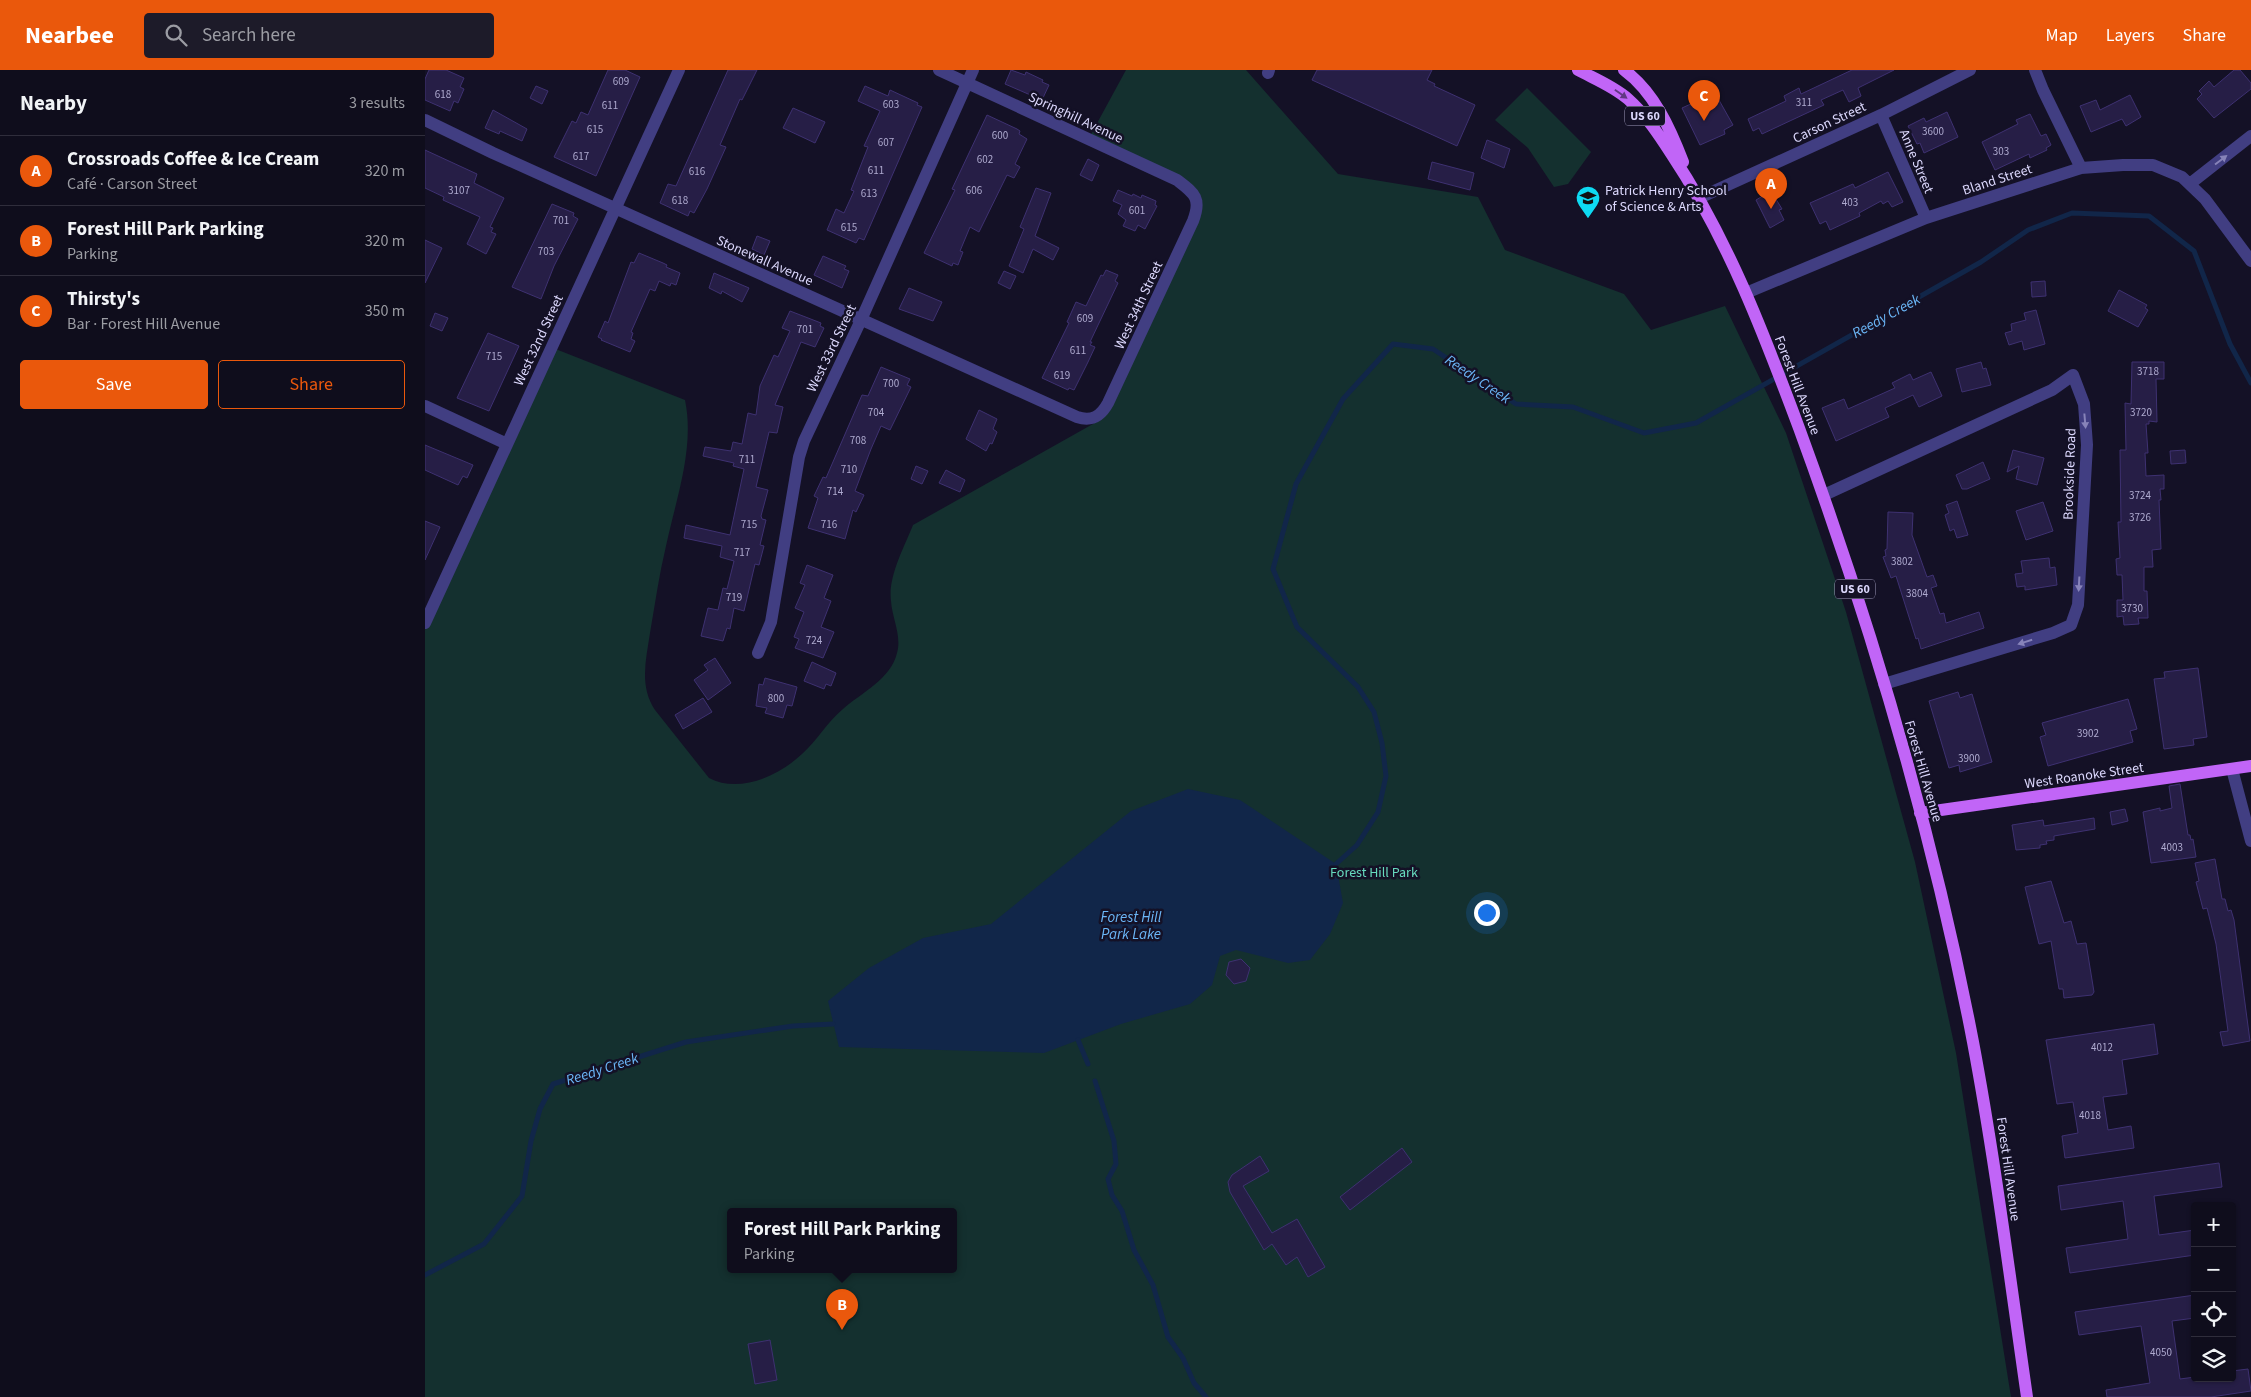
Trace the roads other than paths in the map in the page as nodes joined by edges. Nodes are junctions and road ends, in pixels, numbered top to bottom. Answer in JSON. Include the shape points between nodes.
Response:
{"nodes":[{"id":1,"x":679,"y":70,"type":"edge"},
{"id":2,"x":939,"y":70,"type":"edge"},
{"id":3,"x":973,"y":70,"type":"edge"},
{"id":4,"x":1578,"y":70,"type":"edge"},
{"id":5,"x":1624,"y":70,"type":"edge"},
{"id":6,"x":1970,"y":70,"type":"edge"},
{"id":7,"x":2035,"y":70,"type":"edge"},
{"id":8,"x":967,"y":83,"type":"junction"},
{"id":9,"x":1881,"y":115,"type":"junction"},
{"id":10,"x":425,"y":120,"type":"edge"},
{"id":11,"x":2251,"y":136,"type":"edge"},
{"id":12,"x":2081,"y":168,"type":"junction"},
{"id":13,"x":1691,"y":183,"type":"junction"},
{"id":14,"x":2191,"y":183,"type":"junction"},
{"id":15,"x":1196,"y":198,"type":"joint"},
{"id":16,"x":1699,"y":198,"type":"junction"},
{"id":17,"x":616,"y":207,"type":"junction"},
{"id":18,"x":1926,"y":218,"type":"junction"},
{"id":19,"x":2251,"y":261,"type":"edge"},
{"id":20,"x":1746,"y":293,"type":"junction"},
{"id":21,"x":861,"y":320,"type":"junction"},
{"id":22,"x":425,"y":406,"type":"edge"},
{"id":23,"x":1094,"y":418,"type":"joint"},
{"id":24,"x":507,"y":444,"type":"junction"},
{"id":25,"x":1824,"y":495,"type":"junction"},
{"id":26,"x":425,"y":623,"type":"edge"},
{"id":27,"x":758,"y":653,"type":"dead end"},
{"id":28,"x":1884,"y":684,"type":"junction"},
{"id":29,"x":2251,"y":766,"type":"edge"},
{"id":30,"x":2232,"y":769,"type":"junction"},
{"id":31,"x":1921,"y":813,"type":"junction"},
{"id":32,"x":2251,"y":841,"type":"edge"},
{"id":33,"x":2027,"y":1397,"type":"edge"}],
"edges":[{"from":1,"to":17,"type":"street","name":"West 32nd Street"},
{"from":2,"to":8,"type":"street","name":"Springhill Avenue"},
{"from":3,"to":8,"type":"street","name":"West 33rd Street"},
{"from":4,"to":13,"type":"main road","name":"Forest Hill Avenue","number":"US 60","one_way":true,"via":[[1610,87],[1636,107]]},
{"from":5,"to":13,"type":"main road","name":"Forest Hill Avenue","number":"US 60","via":[[1640,84],[1663,115]]},
{"from":6,"to":9,"type":"street","name":"Carson Street"},
{"from":7,"to":12,"type":"street"},
{"from":8,"to":15,"type":"street","name":"Springhill Avenue","via":[[1177,180]]},
{"from":8,"to":21,"type":"street","name":"West 33rd Street"},
{"from":9,"to":16,"type":"street","name":"Carson Street"},
{"from":9,"to":18,"type":"street","name":"Anne Street"},
{"from":10,"to":17,"type":"street","name":"Stonewall Avenue"},
{"from":14,"to":11,"type":"street","one_way":true},
{"from":12,"to":14,"type":"street","name":"Bland Street","via":[[2153,165]]},
{"from":12,"to":18,"type":"street","name":"Bland Street"},
{"from":13,"to":16,"type":"main road","name":"Forest Hill Avenue","number":"US 60"},
{"from":14,"to":19,"type":"street","name":"Bland Street"},
{"from":15,"to":23,"type":"street","name":"West 34th Street","via":[[1197,212],[1193,221],[1108,404]]},
{"from":16,"to":20,"type":"main road","name":"Forest Hill Avenue","number":"US 60"},
{"from":17,"to":21,"type":"street","name":"Stonewall Avenue"},
{"from":17,"to":24,"type":"street","name":"West 32nd Street"},
{"from":18,"to":20,"type":"street","name":"Bland Street"},
{"from":20,"to":25,"type":"main road","name":"Forest Hill Avenue","number":"US 60"},
{"from":21,"to":23,"type":"street","name":"Stonewall Avenue","via":[[1077,418]]},
{"from":21,"to":27,"type":"street","name":"West 33rd Street","via":[[799,457],[771,622]]},
{"from":22,"to":24,"type":"street"},
{"from":24,"to":26,"type":"street","name":"West 32nd Street"},
{"from":25,"to":28,"type":"main road","name":"Forest Hill Avenue","number":"US 60"},
{"from":25,"to":28,"type":"street","name":"Brookside Road","one_way":true,"via":[[2052,390],[2073,375],[2084,404],[2087,445],[2078,605],[2071,625]]},
{"from":28,"to":31,"type":"main road","name":"Forest Hill Avenue","number":"US 60"},
{"from":29,"to":30,"type":"main road","name":"West Roanoke Street"},
{"from":30,"to":31,"type":"main road","name":"West Roanoke Street"},
{"from":30,"to":32,"type":"street"},
{"from":31,"to":33,"type":"main road","name":"Forest Hill Avenue","via":[[1973,1042]]}]}
